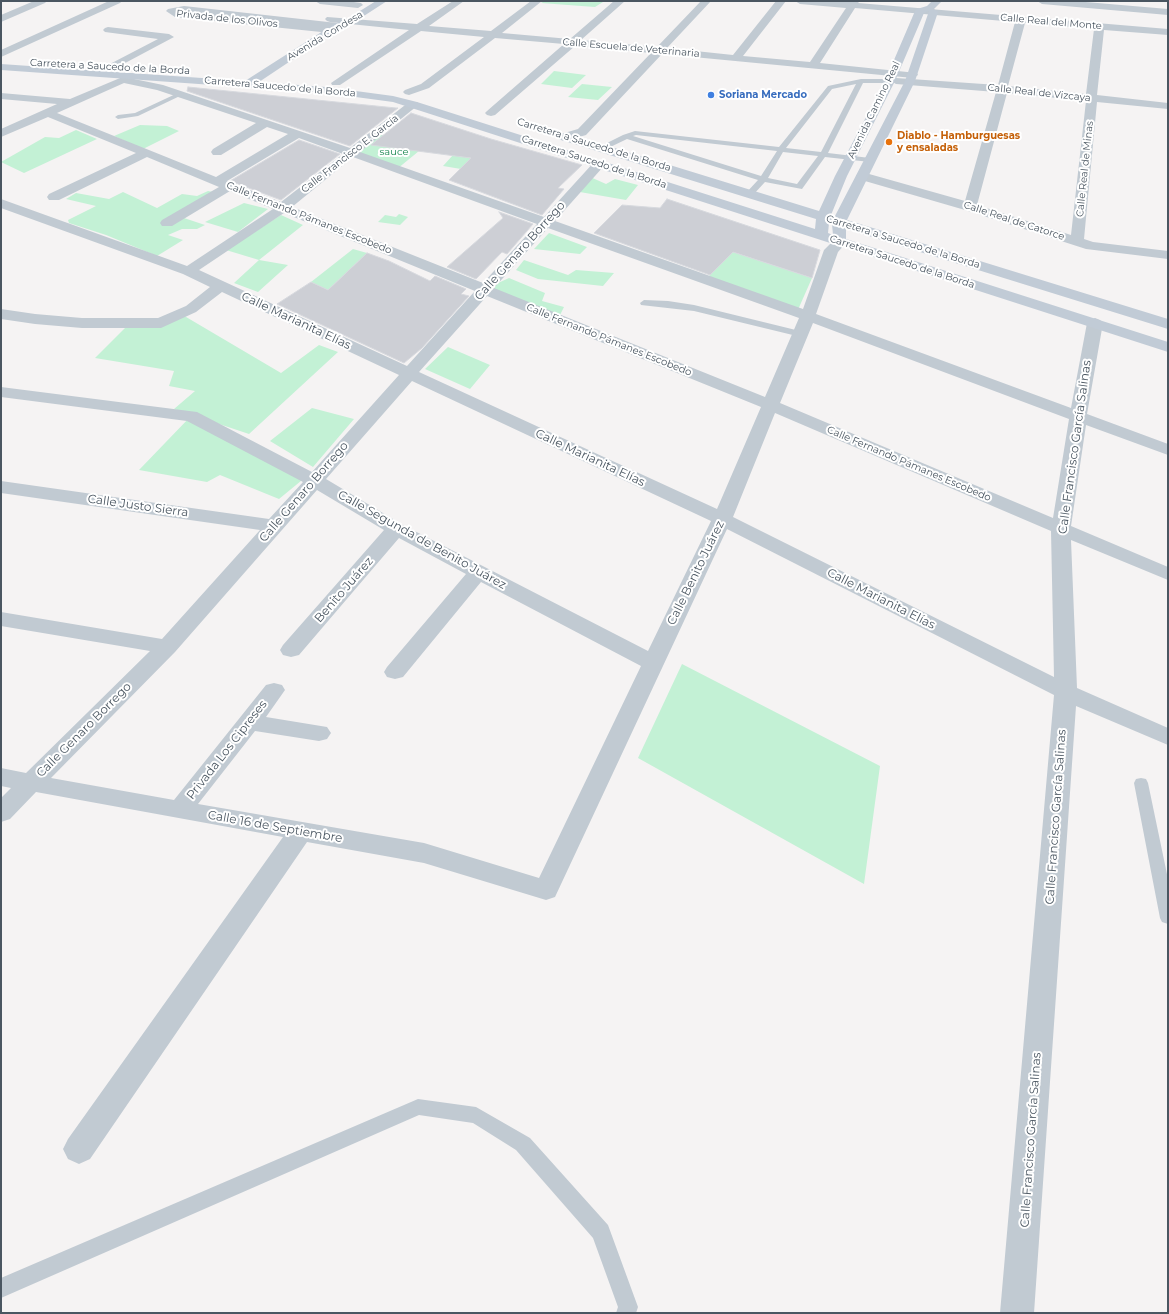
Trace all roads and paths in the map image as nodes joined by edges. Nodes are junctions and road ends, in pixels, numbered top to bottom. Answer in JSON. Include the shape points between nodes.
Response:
{"nodes":[{"id":1,"x":42,"y":1,"type":"edge"},
{"id":2,"x":117,"y":1,"type":"edge"},
{"id":3,"x":320,"y":1,"type":"edge"},
{"id":4,"x":382,"y":1,"type":"edge"},
{"id":5,"x":459,"y":1,"type":"edge"},
{"id":6,"x":537,"y":1,"type":"edge"},
{"id":7,"x":620,"y":1,"type":"edge"},
{"id":8,"x":706,"y":1,"type":"edge"},
{"id":9,"x":781,"y":1,"type":"edge"},
{"id":10,"x":800,"y":1,"type":"edge"},
{"id":11,"x":1042,"y":1,"type":"edge"},
{"id":12,"x":361,"y":3,"type":"edge"},
{"id":13,"x":854,"y":3,"type":"edge"},
{"id":14,"x":1104,"y":4,"type":"edge"},
{"id":15,"x":930,"y":8,"type":"edge"},
{"id":16,"x":1168,"y":12,"type":"edge"},
{"id":17,"x":236,"y":15,"type":"junction"},
{"id":18,"x":1,"y":19,"type":"edge"},
{"id":19,"x":227,"y":19,"type":"junction"},
{"id":20,"x":1021,"y":19,"type":"junction"},
{"id":21,"x":350,"y":21,"type":"junction"},
{"id":22,"x":292,"y":23,"type":"junction"},
{"id":23,"x":327,"y":25,"type":"junction"},
{"id":24,"x":1099,"y":26,"type":"junction"},
{"id":25,"x":419,"y":27,"type":"junction"},
{"id":26,"x":108,"y":30,"type":"dead end"},
{"id":27,"x":1168,"y":32,"type":"edge"},
{"id":28,"x":23,"y":33,"type":"dead end"},
{"id":29,"x":45,"y":34,"type":"junction"},
{"id":30,"x":494,"y":35,"type":"junction"},
{"id":31,"x":572,"y":43,"type":"junction"},
{"id":32,"x":658,"y":50,"type":"junction"},
{"id":33,"x":1,"y":54,"type":"edge"},
{"id":34,"x":736,"y":57,"type":"junction"},
{"id":35,"x":1,"y":61,"type":"edge"},
{"id":36,"x":814,"y":64,"type":"junction"},
{"id":37,"x":1,"y":67,"type":"edge"},
{"id":38,"x":112,"y":67,"type":"junction"},
{"id":39,"x":260,"y":76,"type":"junction"},
{"id":40,"x":891,"y":77,"type":"junction"},
{"id":41,"x":127,"y":78,"type":"junction"},
{"id":42,"x":911,"y":78,"type":"junction"},
{"id":43,"x":246,"y":79,"type":"junction"},
{"id":44,"x":861,"y":81,"type":"junction"},
{"id":45,"x":336,"y":82,"type":"junction"},
{"id":46,"x":1002,"y":89,"type":"junction"},
{"id":47,"x":180,"y":94,"type":"junction"},
{"id":48,"x":1,"y":96,"type":"edge"},
{"id":49,"x":411,"y":98,"type":"junction"},
{"id":50,"x":436,"y":98,"type":"dead end"},
{"id":51,"x":1092,"y":99,"type":"junction"},
{"id":52,"x":70,"y":103,"type":"junction"},
{"id":53,"x":1168,"y":106,"type":"edge"},
{"id":54,"x":478,"y":110,"type":"dead end"},
{"id":55,"x":48,"y":112,"type":"junction"},
{"id":56,"x":491,"y":113,"type":"junction"},
{"id":57,"x":118,"y":117,"type":"dead end"},
{"id":58,"x":506,"y":118,"type":"dead end"},
{"id":59,"x":265,"y":123,"type":"junction"},
{"id":60,"x":550,"y":132,"type":"dead end"},
{"id":61,"x":1,"y":133,"type":"edge"},
{"id":62,"x":297,"y":134,"type":"junction"},
{"id":63,"x":625,"y":136,"type":"junction"},
{"id":64,"x":565,"y":137,"type":"junction"},
{"id":65,"x":781,"y":150,"type":"junction"},
{"id":66,"x":217,"y":152,"type":"dead end"},
{"id":67,"x":146,"y":153,"type":"junction"},
{"id":68,"x":351,"y":153,"type":"junction"},
{"id":69,"x":822,"y":155,"type":"junction"},
{"id":70,"x":600,"y":156,"type":"junction"},
{"id":71,"x":851,"y":158,"type":"junction"},
{"id":72,"x":870,"y":160,"type":"junction"},
{"id":73,"x":862,"y":176,"type":"junction"},
{"id":74,"x":763,"y":179,"type":"junction"},
{"id":75,"x":223,"y":184,"type":"junction"},
{"id":76,"x":750,"y":193,"type":"junction"},
{"id":77,"x":54,"y":197,"type":"dead end"},
{"id":78,"x":1,"y":203,"type":"edge"},
{"id":79,"x":282,"y":207,"type":"junction"},
{"id":80,"x":970,"y":207,"type":"junction"},
{"id":81,"x":823,"y":217,"type":"junction"},
{"id":82,"x":546,"y":222,"type":"junction"},
{"id":83,"x":839,"y":222,"type":"junction"},
{"id":84,"x":167,"y":223,"type":"dead end"},
{"id":85,"x":1077,"y":241,"type":"junction"},
{"id":86,"x":831,"y":243,"type":"junction"},
{"id":87,"x":1168,"y":255,"type":"edge"},
{"id":88,"x":188,"y":271,"type":"junction"},
{"id":89,"x":221,"y":286,"type":"junction"},
{"id":90,"x":485,"y":289,"type":"junction"},
{"id":91,"x":644,"y":303,"type":"dead end"},
{"id":92,"x":1,"y":314,"type":"edge"},
{"id":93,"x":1095,"y":323,"type":"junction"},
{"id":94,"x":1168,"y":324,"type":"edge"},
{"id":95,"x":805,"y":325,"type":"junction"},
{"id":96,"x":1168,"y":347,"type":"edge"},
{"id":97,"x":409,"y":374,"type":"junction"},
{"id":98,"x":1,"y":392,"type":"edge"},
{"id":99,"x":771,"y":405,"type":"junction"},
{"id":100,"x":1078,"y":417,"type":"junction"},
{"id":101,"x":1168,"y":450,"type":"edge"},
{"id":102,"x":314,"y":480,"type":"junction"},
{"id":103,"x":1,"y":487,"type":"edge"},
{"id":104,"x":722,"y":519,"type":"junction"},
{"id":105,"x":274,"y":526,"type":"junction"},
{"id":106,"x":396,"y":529,"type":"junction"},
{"id":107,"x":1061,"y":529,"type":"junction"},
{"id":108,"x":478,"y":573,"type":"junction"},
{"id":109,"x":1168,"y":574,"type":"edge"},
{"id":110,"x":1,"y":619,"type":"edge"},
{"id":111,"x":167,"y":647,"type":"junction"},
{"id":112,"x":292,"y":650,"type":"dead end"},
{"id":113,"x":652,"y":663,"type":"junction"},
{"id":114,"x":395,"y":672,"type":"dead end"},
{"id":115,"x":274,"y":690,"type":"dead end"},
{"id":116,"x":1066,"y":692,"type":"junction"},
{"id":117,"x":249,"y":722,"type":"junction"},
{"id":118,"x":319,"y":733,"type":"dead end"},
{"id":119,"x":1168,"y":737,"type":"edge"},
{"id":120,"x":1,"y":777,"type":"edge"},
{"id":121,"x":32,"y":783,"type":"junction"},
{"id":122,"x":1141,"y":783,"type":"dead end"},
{"id":123,"x":180,"y":810,"type":"junction"},
{"id":124,"x":1,"y":813,"type":"edge"},
{"id":125,"x":301,"y":831,"type":"junction"},
{"id":126,"x":546,"y":890,"type":"joint"},
{"id":127,"x":1168,"y":918,"type":"edge"},
{"id":128,"x":79,"y":1149,"type":"dead end"},
{"id":129,"x":1,"y":1288,"type":"edge"},
{"id":130,"x":626,"y":1313,"type":"edge"},
{"id":131,"x":1017,"y":1313,"type":"edge"}],
"edges":[{"from":1,"to":18,"type":"street"},
{"from":2,"to":29,"type":"street"},
{"from":3,"to":12,"type":"street"},
{"from":4,"to":21,"type":"street","name":"Avenida Condesa"},
{"from":5,"to":25,"type":"street"},
{"from":6,"to":30,"type":"street","name":"Calle Francisco E. García"},
{"from":7,"to":31,"type":"street"},
{"from":8,"to":32,"type":"street"},
{"from":9,"to":34,"type":"street"},
{"from":10,"to":13,"type":"street","name":"Calle Real del Monte"},
{"from":11,"to":14,"type":"street"},
{"from":12,"to":23,"type":"street","name":"Avenida Condesa"},
{"from":13,"to":15,"type":"street","name":"Calle Real del Monte"},
{"from":13,"to":36,"type":"street"},
{"from":14,"to":16,"type":"street"},
{"from":15,"to":20,"type":"street","name":"Calle Real del Monte"},
{"from":15,"to":40,"type":"street","name":"Avenida Camino Real"},
{"from":15,"to":42,"type":"street","name":"Avenida Camino Real"},
{"from":17,"to":19,"type":"street"},
{"from":17,"to":19,"type":"street","name":"Privada de los Olivos","via":[[184,9],[171,11],[175,14]]},
{"from":17,"to":22,"type":"street","name":"Privada de los Olivos"},
{"from":19,"to":22,"type":"street","name":"Privada de los Olivos"},
{"from":20,"to":24,"type":"street","name":"Calle Real del Monte"},
{"from":20,"to":46,"type":"street"},
{"from":21,"to":23,"type":"street","name":"Avenida Condesa"},
{"from":21,"to":25,"type":"street","name":"Calle Escuela de Veterinaria"},
{"from":22,"to":23,"type":"street","name":"Privada de los Olivos"},
{"from":23,"to":39,"type":"street","name":"Avenida Condesa"},
{"from":23,"to":43,"type":"street","name":"Avenida Condesa"},
{"from":24,"to":27,"type":"street","name":"Calle Real del Monte"},
{"from":24,"to":51,"type":"street","name":"Calle Real de Minas"},
{"from":25,"to":30,"type":"street","name":"Calle Escuela de Veterinaria"},
{"from":25,"to":45,"type":"street"},
{"from":26,"to":38,"type":"street","via":[[169,37]]},
{"from":28,"to":29,"type":"street"},
{"from":29,"to":33,"type":"street"},
{"from":30,"to":31,"type":"street","name":"Calle Escuela de Veterinaria"},
{"from":30,"to":49,"type":"street","name":"Calle Francisco E. García"},
{"from":31,"to":32,"type":"street","name":"Calle Escuela de Veterinaria"},
{"from":31,"to":56,"type":"street"},
{"from":32,"to":34,"type":"street","name":"Calle Escuela de Veterinaria"},
{"from":32,"to":64,"type":"street","via":[[582,132]]},
{"from":34,"to":36,"type":"street","name":"Calle Escuela de Veterinaria"},
{"from":35,"to":38,"type":"street","name":"Carretera a Saucedo de la Borda"},
{"from":36,"to":40,"type":"street","name":"Calle Escuela de Veterinaria"},
{"from":37,"to":41,"type":"street","name":"Carretera Saucedo de la Borda"},
{"from":38,"to":43,"type":"street","name":"Carretera a Saucedo de la Borda"},
{"from":39,"to":43,"type":"street","name":"Carretera a Saucedo de la Borda"},
{"from":39,"to":45,"type":"street","name":"Carretera a Saucedo de la Borda"},
{"from":40,"to":42,"type":"street","name":"Calle Real de Vizcaya"},
{"from":40,"to":44,"type":"lane"},
{"from":40,"to":71,"type":"street","name":"Avenida Camino Real"},
{"from":41,"to":43,"type":"street","name":"Carretera Saucedo de la Borda","via":[[232,83]]},
{"from":41,"to":47,"type":"street"},
{"from":41,"to":52,"type":"street"},
{"from":42,"to":46,"type":"street","name":"Calle Real de Vizcaya"},
{"from":42,"to":72,"type":"street","name":"Avenida Camino Real"},
{"from":43,"to":49,"type":"street","name":"Carretera Saucedo de la Borda"},
{"from":44,"to":65,"type":"lane","via":[[830,86]]},
{"from":44,"to":69,"type":"lane"},
{"from":45,"to":49,"type":"street","name":"Carretera a Saucedo de la Borda"},
{"from":46,"to":51,"type":"street","name":"Calle Real de Vizcaya"},
{"from":46,"to":80,"type":"street"},
{"from":47,"to":57,"type":"lane","via":[[136,115]]},
{"from":47,"to":59,"type":"street"},
{"from":48,"to":52,"type":"street"},
{"from":49,"to":50,"type":"street","name":"Carretera a Saucedo de la Borda"},
{"from":49,"to":68,"type":"street","name":"Calle Francisco E. García"},
{"from":49,"to":70,"type":"street","name":"Carretera Saucedo de la Borda"},
{"from":51,"to":53,"type":"street","name":"Calle Real de Vizcaya"},
{"from":51,"to":85,"type":"street","name":"Calle Real de Minas"},
{"from":52,"to":55,"type":"street"},
{"from":54,"to":56,"type":"street","name":"Carretera a Saucedo de la Borda"},
{"from":55,"to":61,"type":"street"},
{"from":55,"to":67,"type":"street","name":"Calle Fernando Pámanes Escobedo"},
{"from":56,"to":58,"type":"street","name":"Carretera a Saucedo de la Borda"},
{"from":59,"to":62,"type":"street"},
{"from":59,"to":66,"type":"street"},
{"from":60,"to":64,"type":"street","name":"Carretera a Saucedo de la Borda"},
{"from":62,"to":68,"type":"street"},
{"from":62,"to":75,"type":"street"},
{"from":63,"to":65,"type":"lane","via":[[635,133]]},
{"from":63,"to":70,"type":"lane"},
{"from":63,"to":74,"type":"lane"},
{"from":64,"to":70,"type":"street","name":"Carretera a Saucedo de la Borda"},
{"from":65,"to":69,"type":"lane"},
{"from":65,"to":74,"type":"lane"},
{"from":67,"to":75,"type":"street","name":"Calle Fernando Pámanes Escobedo"},
{"from":67,"to":77,"type":"street"},
{"from":68,"to":79,"type":"street","name":"Calle Francisco E. García"},
{"from":68,"to":82,"type":"street"},
{"from":69,"to":71,"type":"lane"},
{"from":69,"to":74,"type":"lane","via":[[799,187]]},
{"from":70,"to":76,"type":"street","name":"Carretera a Saucedo de la Borda"},
{"from":70,"to":82,"type":"street","name":"Calle Genaro Borrego"},
{"from":70,"to":86,"type":"street","name":"Carretera Saucedo de la Borda"},
{"from":71,"to":72,"type":"lane"},
{"from":71,"to":81,"type":"street","name":"Avenida Camino Real"},
{"from":72,"to":73,"type":"street","name":"Avenida Camino Real"},
{"from":73,"to":80,"type":"street","name":"Calle Real de Catorce"},
{"from":73,"to":83,"type":"street","name":"Avenida Camino Real"},
{"from":74,"to":76,"type":"lane"},
{"from":75,"to":79,"type":"street","name":"Calle Fernando Pámanes Escobedo"},
{"from":75,"to":84,"type":"street"},
{"from":76,"to":81,"type":"street","name":"Carretera a Saucedo de la Borda"},
{"from":78,"to":88,"type":"street","name":"Calle Marianita Elías"},
{"from":79,"to":88,"type":"street","name":"Calle Francisco E. García"},
{"from":79,"to":90,"type":"street","name":"Calle Fernando Pámanes Escobedo"},
{"from":80,"to":85,"type":"street","name":"Calle Real de Catorce"},
{"from":81,"to":83,"type":"street","name":"Carretera a Saucedo de la Borda"},
{"from":81,"to":86,"type":"street","name":"Avenida Camino Real"},
{"from":82,"to":90,"type":"street","name":"Calle Genaro Borrego"},
{"from":82,"to":95,"type":"street"},
{"from":83,"to":86,"type":"street"},
{"from":83,"to":94,"type":"street","name":"Carretera a Saucedo de la Borda"},
{"from":85,"to":87,"type":"street","name":"Calle Real de Catorce","via":[[1091,246]]},
{"from":86,"to":93,"type":"street","name":"Carretera Saucedo de la Borda"},
{"from":86,"to":95,"type":"street","name":"Calle Benito Juárez"},
{"from":88,"to":89,"type":"street","name":"Calle Marianita Elías"},
{"from":89,"to":92,"type":"street","via":[[191,309],[161,322],[82,323]]},
{"from":89,"to":97,"type":"street","name":"Calle Marianita Elías"},
{"from":90,"to":97,"type":"street","name":"Calle Genaro Borrego"},
{"from":90,"to":99,"type":"street","name":"Calle Fernando Pámanes Escobedo"},
{"from":91,"to":95,"type":"lane","via":[[668,304]]},
{"from":93,"to":96,"type":"street","name":"Carretera Saucedo de la Borda"},
{"from":93,"to":100,"type":"street","name":"Calle Francisco García Salinas"},
{"from":95,"to":99,"type":"street","name":"Calle Benito Juárez"},
{"from":95,"to":100,"type":"street"},
{"from":97,"to":102,"type":"street","name":"Calle Genaro Borrego"},
{"from":97,"to":104,"type":"street","name":"Calle Marianita Elías"},
{"from":98,"to":102,"type":"street","name":"Calle Segunda de Benito Juárez","via":[[191,416]]},
{"from":99,"to":104,"type":"street","name":"Calle Benito Juárez"},
{"from":99,"to":107,"type":"street","name":"Calle Fernando Pámanes Escobedo"},
{"from":100,"to":101,"type":"street"},
{"from":100,"to":107,"type":"street","name":"Calle Francisco García Salinas"},
{"from":102,"to":105,"type":"street","name":"Calle Genaro Borrego"},
{"from":102,"to":106,"type":"street","name":"Calle Segunda de Benito Juárez"},
{"from":103,"to":105,"type":"street","name":"Calle Justo Sierra"},
{"from":104,"to":113,"type":"street","name":"Calle Benito Juárez"},
{"from":104,"to":116,"type":"street","name":"Calle Marianita Elías"},
{"from":105,"to":111,"type":"street","name":"Calle Genaro Borrego"},
{"from":106,"to":108,"type":"street","name":"Calle Segunda de Benito Juárez"},
{"from":106,"to":112,"type":"street","name":"Benito Juárez"},
{"from":107,"to":109,"type":"street","name":"Calle Fernando Pámanes Escobedo"},
{"from":107,"to":116,"type":"street","name":"Calle Francisco García Salinas"},
{"from":108,"to":113,"type":"street","name":"Calle Segunda de Benito Juárez"},
{"from":108,"to":114,"type":"street"},
{"from":110,"to":111,"type":"street"},
{"from":111,"to":121,"type":"street","name":"Calle Genaro Borrego"},
{"from":113,"to":126,"type":"street","name":"Calle Benito Juárez"},
{"from":115,"to":117,"type":"street","name":"Privada Los Cipreses"},
{"from":116,"to":119,"type":"street","name":"Calle Marianita Elías"},
{"from":116,"to":131,"type":"street","name":"Calle Francisco García Salinas"},
{"from":117,"to":118,"type":"street"},
{"from":117,"to":123,"type":"street","name":"Privada Los Cipreses"},
{"from":120,"to":121,"type":"street","name":"Calle 16 de Septiembre"},
{"from":121,"to":123,"type":"street","name":"Calle 16 de Septiembre"},
{"from":121,"to":124,"type":"street","name":"Calle Genaro Borrego"},
{"from":122,"to":127,"type":"lane"},
{"from":123,"to":125,"type":"street","name":"Calle 16 de Septiembre"},
{"from":125,"to":126,"type":"street","name":"Calle 16 de Septiembre","via":[[424,853]]},
{"from":125,"to":128,"type":"street"},
{"from":129,"to":130,"type":"lane","via":[[418,1107],[476,1115],[523,1144],[601,1232],[628,1307]]}]}
